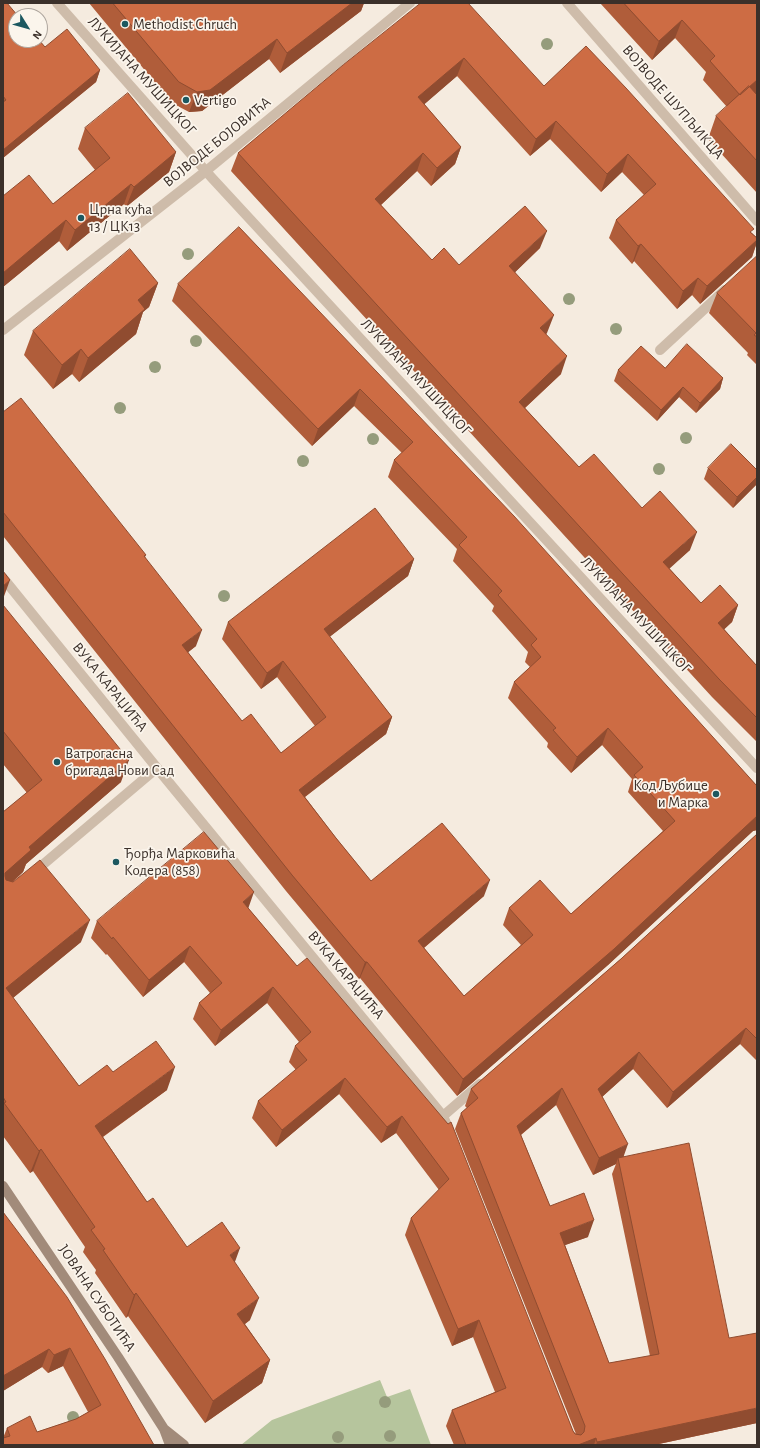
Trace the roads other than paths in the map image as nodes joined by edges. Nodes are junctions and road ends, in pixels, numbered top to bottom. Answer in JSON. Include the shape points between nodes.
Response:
{"nodes":[{"id":1,"x":57,"y":3,"type":"edge"},
{"id":2,"x":410,"y":3,"type":"edge"},
{"id":3,"x":567,"y":3,"type":"edge"},
{"id":4,"x":206,"y":171,"type":"junction"},
{"id":5,"x":757,"y":221,"type":"edge"},
{"id":6,"x":734,"y":282,"type":"edge"},
{"id":7,"x":3,"y":330,"type":"edge"},
{"id":8,"x":660,"y":350,"type":"dead end"},
{"id":9,"x":3,"y":578,"type":"edge"},
{"id":10,"x":156,"y":768,"type":"junction"},
{"id":11,"x":757,"y":768,"type":"edge"},
{"id":12,"x":27,"y":878,"type":"edge"},
{"id":13,"x":485,"y":1080,"type":"edge"},
{"id":14,"x":444,"y":1116,"type":"junction"},
{"id":15,"x":455,"y":1145,"type":"edge"},
{"id":16,"x":3,"y":1186,"type":"edge"},
{"id":17,"x":164,"y":1429,"type":"junction"},
{"id":18,"x":164,"y":1445,"type":"edge"},
{"id":19,"x":170,"y":1445,"type":"edge"},
{"id":20,"x":184,"y":1445,"type":"edge"}],
"edges":[{"from":1,"to":4,"type":"street","name":"ЛУКИЈАНА МУШИЦКОГ"},
{"from":2,"to":4,"type":"street","name":"ВОЈВОДЕ БОЈОВИЋА"},
{"from":3,"to":5,"type":"street","name":"ВОЈВОДЕ ШУПЉИКЦА"},
{"from":4,"to":7,"type":"street","name":"ВОЈВОДЕ БОЈОВИЋА"},
{"from":4,"to":11,"type":"street","name":"ЛУКИЈАНА МУШИЦКОГ"},
{"from":6,"to":8,"type":"street"},
{"from":9,"to":10,"type":"street","name":"ВУКА КАРАЏИЋА"},
{"from":10,"to":12,"type":"street"},
{"from":10,"to":14,"type":"street","name":"ВУКА КАРАЏИЋА"},
{"from":13,"to":14,"type":"street"},
{"from":14,"to":15,"type":"street","name":"ВУКА КАРАЏИЋА"},
{"from":16,"to":17,"type":"main road","name":"ЈОВАНА СУБОТИЋА"},
{"from":17,"to":18,"type":"main road"},
{"from":17,"to":19,"type":"main road","name":"ЈОВАНА СУБОТИЋА"},
{"from":17,"to":20,"type":"main road","name":"ЈОВАНА СУБОТИЋА"}]}
